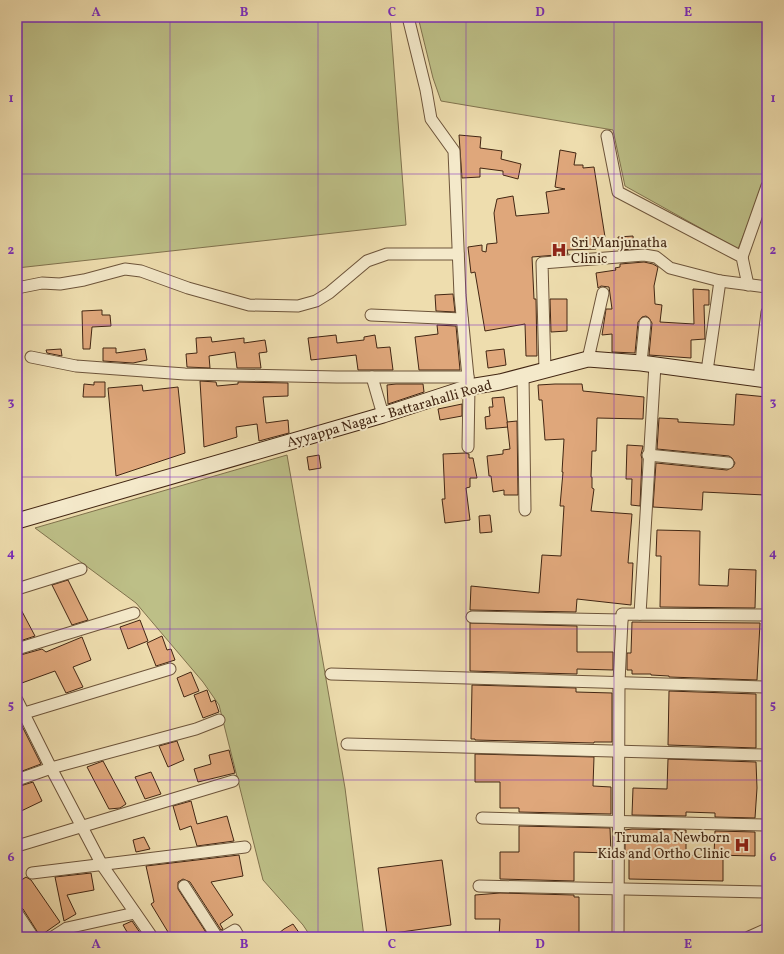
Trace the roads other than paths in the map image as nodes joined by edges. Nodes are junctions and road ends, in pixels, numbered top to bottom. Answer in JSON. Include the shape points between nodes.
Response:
{"nodes":[{"id":1,"x":408,"y":17,"type":"edge"},
{"id":2,"x":607,"y":136,"type":"dead end"},
{"id":3,"x":767,"y":186,"type":"edge"},
{"id":4,"x":458,"y":254,"type":"junction"},
{"id":5,"x":742,"y":257,"type":"junction"},
{"id":6,"x":720,"y":281,"type":"junction"},
{"id":7,"x":748,"y":284,"type":"junction"},
{"id":8,"x":767,"y":287,"type":"edge"},
{"id":9,"x":17,"y":288,"type":"edge"},
{"id":10,"x":603,"y":293,"type":"dead end"},
{"id":11,"x":767,"y":312,"type":"edge"},
{"id":12,"x":371,"y":315,"type":"dead end"},
{"id":13,"x":462,"y":319,"type":"junction"},
{"id":14,"x":645,"y":323,"type":"dead end"},
{"id":15,"x":31,"y":357,"type":"dead end"},
{"id":16,"x":588,"y":359,"type":"junction"},
{"id":17,"x":648,"y":364,"type":"junction"},
{"id":18,"x":545,"y":370,"type":"junction"},
{"id":19,"x":707,"y":371,"type":"junction"},
{"id":20,"x":524,"y":376,"type":"junction"},
{"id":21,"x":372,"y":377,"type":"junction"},
{"id":22,"x":763,"y":379,"type":"edge"},
{"id":23,"x":468,"y":382,"type":"junction"},
{"id":24,"x":383,"y":415,"type":"junction"},
{"id":25,"x":468,"y":447,"type":"dead end"},
{"id":26,"x":648,"y":456,"type":"junction"},
{"id":27,"x":728,"y":463,"type":"dead end"},
{"id":28,"x":525,"y":510,"type":"dead end"},
{"id":29,"x":17,"y":521,"type":"edge"},
{"id":30,"x":81,"y":569,"type":"dead end"},
{"id":31,"x":17,"y":589,"type":"edge"},
{"id":32,"x":134,"y":613,"type":"dead end"},
{"id":33,"x":640,"y":614,"type":"junction"},
{"id":34,"x":767,"y":615,"type":"edge"},
{"id":35,"x":472,"y":617,"type":"dead end"},
{"id":36,"x":622,"y":620,"type":"junction"},
{"id":37,"x":17,"y":649,"type":"edge"},
{"id":38,"x":170,"y":669,"type":"dead end"},
{"id":39,"x":331,"y":674,"type":"dead end"},
{"id":40,"x":619,"y":682,"type":"junction"},
{"id":41,"x":767,"y":687,"type":"edge"},
{"id":42,"x":17,"y":700,"type":"edge"},
{"id":43,"x":20,"y":714,"type":"edge"},
{"id":44,"x":218,"y":720,"type":"dead end"},
{"id":45,"x":347,"y":744,"type":"dead end"},
{"id":46,"x":619,"y":751,"type":"junction"},
{"id":47,"x":767,"y":755,"type":"edge"},
{"id":48,"x":51,"y":768,"type":"junction"},
{"id":49,"x":17,"y":780,"type":"edge"},
{"id":50,"x":233,"y":781,"type":"dead end"},
{"id":51,"x":482,"y":818,"type":"dead end"},
{"id":52,"x":619,"y":821,"type":"junction"},
{"id":53,"x":767,"y":825,"type":"edge"},
{"id":54,"x":81,"y":827,"type":"junction"},
{"id":55,"x":17,"y":846,"type":"edge"},
{"id":56,"x":245,"y":847,"type":"dead end"},
{"id":57,"x":102,"y":865,"type":"junction"},
{"id":58,"x":32,"y":873,"type":"dead end"},
{"id":59,"x":184,"y":886,"type":"dead end"},
{"id":60,"x":479,"y":886,"type":"dead end"},
{"id":61,"x":618,"y":889,"type":"junction"},
{"id":62,"x":767,"y":892,"type":"edge"},
{"id":63,"x":17,"y":913,"type":"edge"},
{"id":64,"x":135,"y":913,"type":"junction"},
{"id":65,"x":67,"y":928,"type":"junction"},
{"id":66,"x":767,"y":929,"type":"edge"},
{"id":67,"x":33,"y":937,"type":"edge"},
{"id":68,"x":53,"y":937,"type":"edge"},
{"id":69,"x":74,"y":937,"type":"edge"},
{"id":70,"x":152,"y":937,"type":"edge"},
{"id":71,"x":217,"y":937,"type":"edge"},
{"id":72,"x":223,"y":937,"type":"edge"},
{"id":73,"x":239,"y":937,"type":"edge"},
{"id":74,"x":618,"y":937,"type":"edge"},
{"id":75,"x":749,"y":937,"type":"edge"}],
"edges":[{"from":1,"to":4,"type":"street","via":[[431,119],[454,151]]},
{"from":2,"to":5,"type":"street","via":[[618,192]]},
{"from":3,"to":5,"type":"street"},
{"from":4,"to":9,"type":"street","via":[[387,254],[367,260],[329,293],[316,301],[298,306],[250,304],[188,288],[141,271],[125,269],[84,280],[60,284],[42,283]]},
{"from":4,"to":13,"type":"street"},
{"from":5,"to":7,"type":"street"},
{"from":6,"to":7,"type":"street"},
{"from":6,"to":18,"type":"street","via":[[670,268],[656,257],[644,255],[542,262]]},
{"from":6,"to":19,"type":"street"},
{"from":7,"to":8,"type":"street"},
{"from":10,"to":16,"type":"street"},
{"from":11,"to":22,"type":"street"},
{"from":12,"to":13,"type":"street"},
{"from":13,"to":23,"type":"street"},
{"from":14,"to":17,"type":"street"},
{"from":15,"to":21,"type":"street","via":[[76,366],[184,374]]},
{"from":16,"to":17,"type":"main road","name":"Ayyappa Nagar - Battarahalli Road"},
{"from":16,"to":18,"type":"main road","name":"Ayyappa Nagar - Battarahalli Road"},
{"from":17,"to":19,"type":"main road","name":"Ayyappa Nagar - Battarahalli Road"},
{"from":17,"to":26,"type":"street"},
{"from":18,"to":20,"type":"main road","name":"Ayyappa Nagar - Battarahalli Road"},
{"from":19,"to":22,"type":"main road","name":"Ayyappa Nagar - Battarahalli Road"},
{"from":20,"to":23,"type":"main road","name":"Ayyappa Nagar - Battarahalli Road"},
{"from":20,"to":28,"type":"street"},
{"from":21,"to":23,"type":"street"},
{"from":21,"to":24,"type":"street"},
{"from":23,"to":24,"type":"main road","name":"Ayyappa Nagar - Battarahalli Road"},
{"from":23,"to":25,"type":"street"},
{"from":24,"to":29,"type":"main road","name":"Ayyappa Nagar - Battarahalli Road"},
{"from":26,"to":27,"type":"street"},
{"from":26,"to":33,"type":"street"},
{"from":30,"to":31,"type":"street"},
{"from":32,"to":37,"type":"street"},
{"from":33,"to":34,"type":"street"},
{"from":33,"to":36,"type":"street","via":[[622,614]]},
{"from":35,"to":36,"type":"street"},
{"from":36,"to":40,"type":"street"},
{"from":38,"to":43,"type":"street"},
{"from":39,"to":40,"type":"street"},
{"from":40,"to":41,"type":"street"},
{"from":40,"to":46,"type":"street"},
{"from":42,"to":43,"type":"street"},
{"from":43,"to":48,"type":"street"},
{"from":44,"to":48,"type":"street","via":[[196,729]]},
{"from":45,"to":46,"type":"street"},
{"from":46,"to":47,"type":"street"},
{"from":46,"to":52,"type":"street"},
{"from":48,"to":49,"type":"street"},
{"from":48,"to":54,"type":"street"},
{"from":50,"to":54,"type":"street"},
{"from":51,"to":52,"type":"street"},
{"from":52,"to":53,"type":"street"},
{"from":52,"to":61,"type":"street"},
{"from":54,"to":55,"type":"street"},
{"from":54,"to":57,"type":"street"},
{"from":56,"to":57,"type":"street"},
{"from":57,"to":58,"type":"street"},
{"from":57,"to":64,"type":"street"},
{"from":59,"to":71,"type":"street"},
{"from":60,"to":61,"type":"street"},
{"from":61,"to":62,"type":"street"},
{"from":61,"to":74,"type":"street"},
{"from":63,"to":67,"type":"street"},
{"from":64,"to":65,"type":"street"},
{"from":64,"to":70,"type":"street"},
{"from":65,"to":68,"type":"street"},
{"from":65,"to":69,"type":"street"},
{"from":66,"to":75,"type":"street"},
{"from":72,"to":73,"type":"street","via":[[235,930]]}]}
